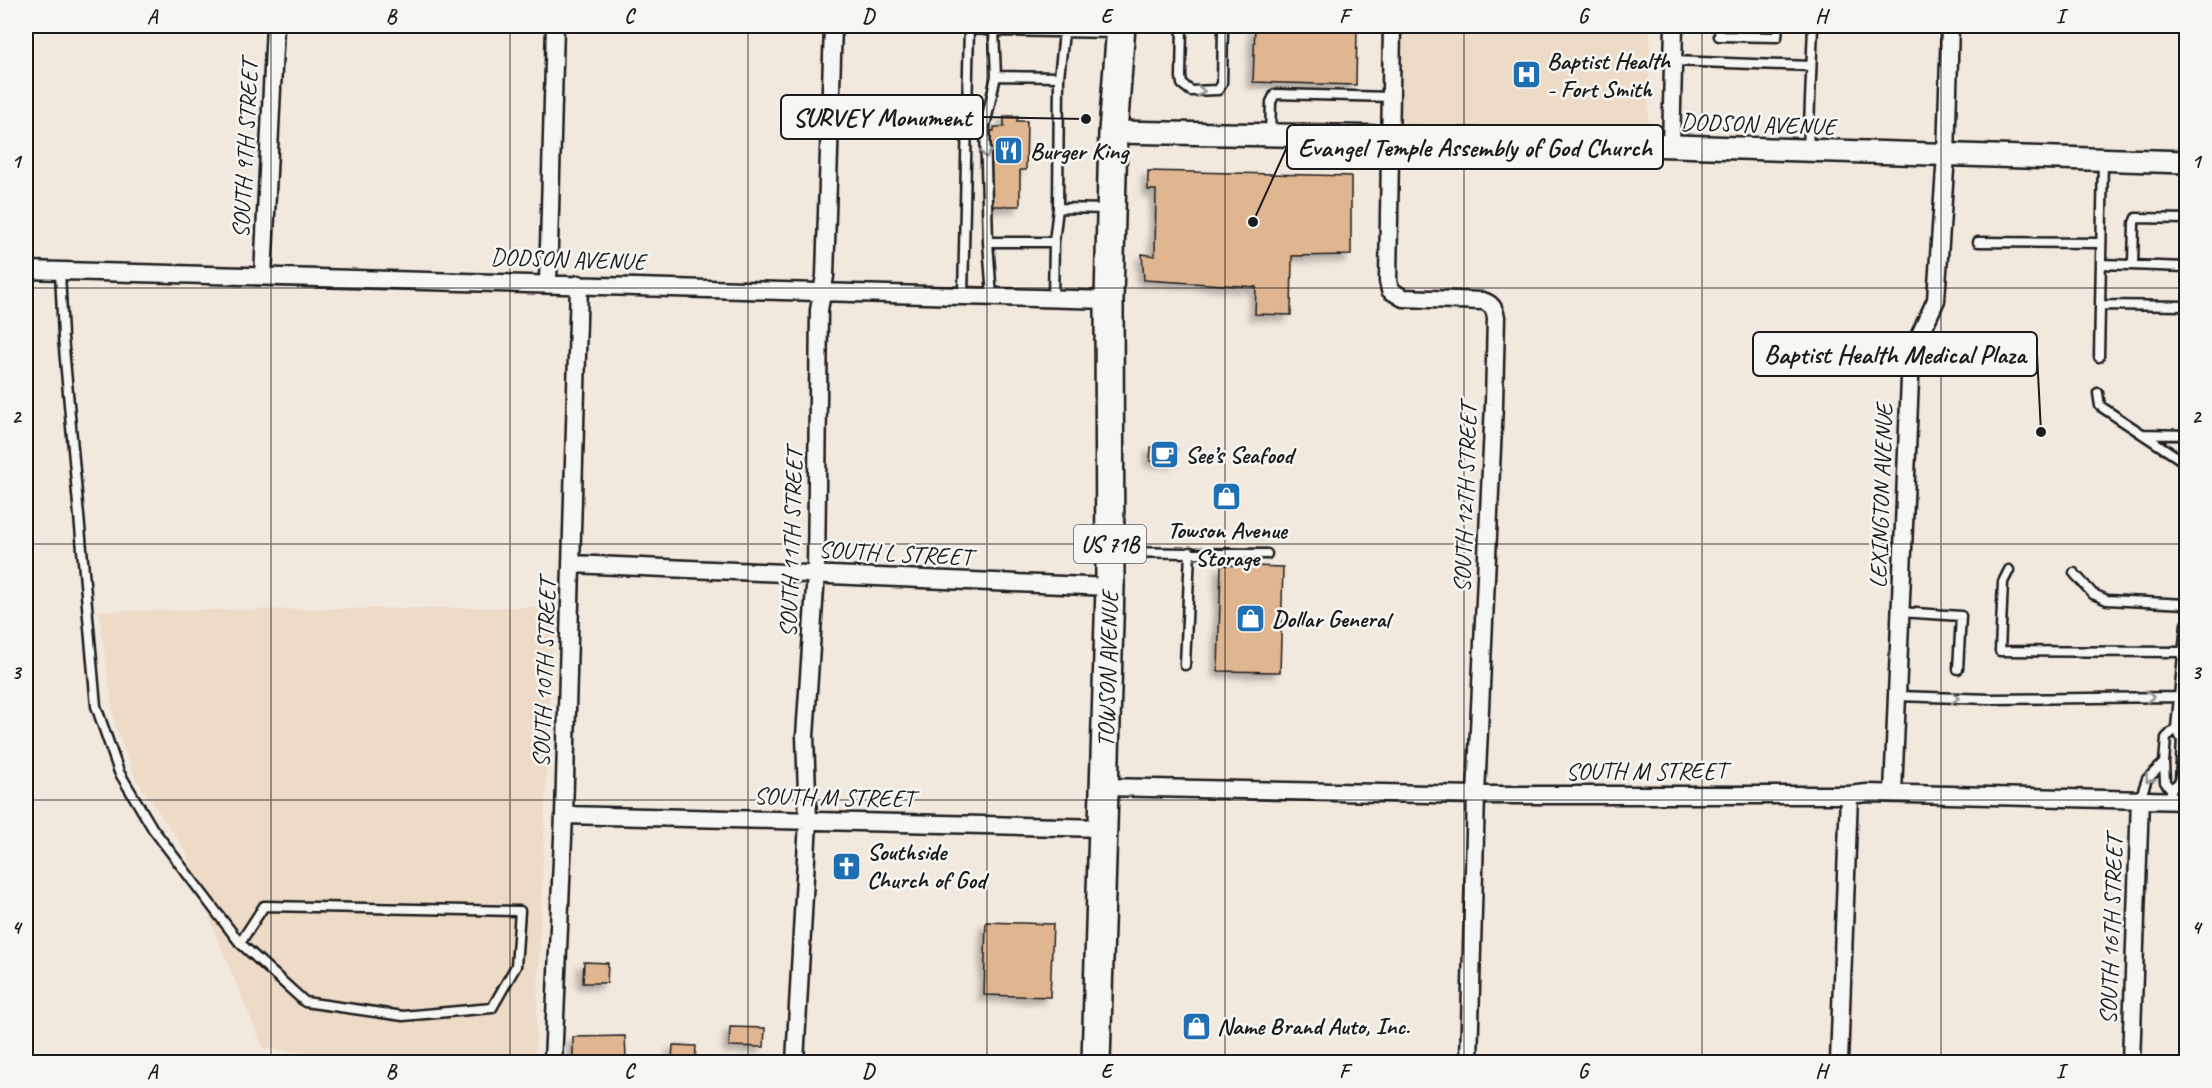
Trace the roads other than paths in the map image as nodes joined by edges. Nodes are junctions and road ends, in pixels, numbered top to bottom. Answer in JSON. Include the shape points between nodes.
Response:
{"nodes":[{"id":1,"x":275,"y":26,"type":"edge"},
{"id":2,"x":555,"y":26,"type":"edge"},
{"id":3,"x":833,"y":26,"type":"edge"},
{"id":4,"x":1182,"y":26,"type":"edge"},
{"id":5,"x":1223,"y":26,"type":"edge"},
{"id":6,"x":1392,"y":26,"type":"edge"},
{"id":7,"x":1674,"y":26,"type":"edge"},
{"id":8,"x":1720,"y":26,"type":"edge"},
{"id":9,"x":1778,"y":26,"type":"edge"},
{"id":10,"x":1813,"y":26,"type":"edge"},
{"id":11,"x":1950,"y":26,"type":"edge"},
{"id":12,"x":969,"y":27,"type":"edge"},
{"id":13,"x":1120,"y":29,"type":"edge"},
{"id":14,"x":994,"y":31,"type":"junction"},
{"id":15,"x":1064,"y":33,"type":"junction"},
{"id":16,"x":1673,"y":61,"type":"junction"},
{"id":17,"x":1811,"y":66,"type":"junction"},
{"id":18,"x":996,"y":76,"type":"junction"},
{"id":19,"x":1059,"y":77,"type":"junction"},
{"id":20,"x":1391,"y":97,"type":"junction"},
{"id":21,"x":1113,"y":132,"type":"junction"},
{"id":22,"x":1270,"y":135,"type":"junction"},
{"id":23,"x":1390,"y":138,"type":"junction"},
{"id":24,"x":1671,"y":146,"type":"junction"},
{"id":25,"x":1808,"y":151,"type":"junction"},
{"id":26,"x":1946,"y":155,"type":"junction"},
{"id":27,"x":2103,"y":160,"type":"junction"},
{"id":28,"x":2187,"y":162,"type":"edge"},
{"id":29,"x":1058,"y":208,"type":"junction"},
{"id":30,"x":1111,"y":209,"type":"junction"},
{"id":31,"x":2187,"y":219,"type":"edge"},
{"id":32,"x":988,"y":242,"type":"junction"},
{"id":33,"x":1054,"y":242,"type":"junction"},
{"id":34,"x":1978,"y":242,"type":"dead end"},
{"id":35,"x":2101,"y":243,"type":"junction"},
{"id":36,"x":2101,"y":264,"type":"junction"},
{"id":37,"x":2133,"y":265,"type":"junction"},
{"id":38,"x":2187,"y":267,"type":"edge"},
{"id":39,"x":26,"y":270,"type":"edge"},
{"id":40,"x":60,"y":271,"type":"junction"},
{"id":41,"x":263,"y":276,"type":"junction"},
{"id":42,"x":548,"y":283,"type":"junction"},
{"id":43,"x":579,"y":284,"type":"junction"},
{"id":44,"x":823,"y":292,"type":"junction"},
{"id":45,"x":963,"y":296,"type":"junction"},
{"id":46,"x":992,"y":297,"type":"junction"},
{"id":47,"x":1053,"y":299,"type":"junction"},
{"id":48,"x":1109,"y":300,"type":"junction"},
{"id":49,"x":2100,"y":305,"type":"junction"},
{"id":50,"x":2187,"y":306,"type":"edge"},
{"id":51,"x":2099,"y":357,"type":"dead end"},
{"id":52,"x":2098,"y":393,"type":"dead end"},
{"id":53,"x":2143,"y":434,"type":"junction"},
{"id":54,"x":2187,"y":435,"type":"edge"},
{"id":55,"x":2187,"y":468,"type":"edge"},
{"id":56,"x":1110,"y":552,"type":"junction"},
{"id":57,"x":1190,"y":552,"type":"junction"},
{"id":58,"x":1267,"y":554,"type":"dead end"},
{"id":59,"x":571,"y":564,"type":"junction"},
{"id":60,"x":2009,"y":570,"type":"dead end"},
{"id":61,"x":816,"y":573,"type":"junction"},
{"id":62,"x":2074,"y":573,"type":"dead end"},
{"id":63,"x":1110,"y":587,"type":"junction"},
{"id":64,"x":2187,"y":604,"type":"edge"},
{"id":65,"x":1900,"y":612,"type":"junction"},
{"id":66,"x":2187,"y":624,"type":"edge"},
{"id":67,"x":2184,"y":652,"type":"junction"},
{"id":68,"x":1185,"y":665,"type":"dead end"},
{"id":69,"x":1958,"y":669,"type":"dead end"},
{"id":70,"x":1897,"y":696,"type":"junction"},
{"id":71,"x":2178,"y":697,"type":"junction"},
{"id":72,"x":2176,"y":728,"type":"junction"},
{"id":73,"x":2181,"y":755,"type":"junction"},
{"id":74,"x":2164,"y":763,"type":"junction"},
{"id":75,"x":2187,"y":764,"type":"edge"},
{"id":76,"x":1106,"y":787,"type":"junction"},
{"id":77,"x":1893,"y":794,"type":"junction"},
{"id":78,"x":1476,"y":795,"type":"junction"},
{"id":79,"x":1849,"y":795,"type":"junction"},
{"id":80,"x":2176,"y":797,"type":"edge"},
{"id":81,"x":2140,"y":799,"type":"junction"},
{"id":82,"x":564,"y":814,"type":"junction"},
{"id":83,"x":808,"y":821,"type":"junction"},
{"id":84,"x":1104,"y":828,"type":"junction"},
{"id":85,"x":240,"y":943,"type":"junction"},
{"id":86,"x":553,"y":1062,"type":"edge"},
{"id":87,"x":795,"y":1062,"type":"edge"},
{"id":88,"x":1096,"y":1062,"type":"edge"},
{"id":89,"x":1469,"y":1062,"type":"edge"},
{"id":90,"x":1839,"y":1062,"type":"edge"},
{"id":91,"x":2130,"y":1062,"type":"edge"}],
"edges":[{"from":1,"to":41,"type":"street","name":"SOUTH 9TH STREET"},
{"from":2,"to":42,"type":"street"},
{"from":3,"to":44,"type":"street","name":"SOUTH 11TH STREET"},
{"from":4,"to":5,"type":"lane","one_way":true,"via":[[1181,77],[1182,84],[1191,91],[1218,90],[1222,84]]},
{"from":6,"to":20,"type":"street","name":"SOUTH 12TH STREET"},
{"from":7,"to":16,"type":"street"},
{"from":8,"to":9,"type":"lane","via":[[1719,36],[1777,38]]},
{"from":10,"to":17,"type":"lane"},
{"from":11,"to":26,"type":"street","name":"LEXINGTON AVENUE"},
{"from":12,"to":14,"type":"lane"},
{"from":12,"to":45,"type":"lane"},
{"from":13,"to":15,"type":"lane"},
{"from":13,"to":21,"type":"main road","name":"TOWSON AVENUE","number":"US 71B"},
{"from":14,"to":15,"type":"lane"},
{"from":14,"to":18,"type":"lane"},
{"from":15,"to":19,"type":"lane"},
{"from":16,"to":17,"type":"lane"},
{"from":16,"to":24,"type":"street"},
{"from":17,"to":25,"type":"lane"},
{"from":18,"to":19,"type":"lane"},
{"from":18,"to":32,"type":"lane","one_way":true,"via":[[985,126]]},
{"from":19,"to":29,"type":"lane"},
{"from":20,"to":22,"type":"lane","via":[[1275,94],[1271,102]]},
{"from":20,"to":23,"type":"street","name":"SOUTH 12TH STREET"},
{"from":21,"to":22,"type":"street","name":"DODSON AVENUE"},
{"from":21,"to":30,"type":"main road","name":"TOWSON AVENUE","number":"US 71B"},
{"from":22,"to":23,"type":"street","name":"DODSON AVENUE"},
{"from":23,"to":24,"type":"street","name":"DODSON AVENUE"},
{"from":23,"to":78,"type":"street","name":"SOUTH 12TH STREET","via":[[1390,290],[1403,297],[1483,301],[1490,304],[1496,317]]},
{"from":24,"to":25,"type":"street","name":"DODSON AVENUE"},
{"from":25,"to":26,"type":"street","name":"DODSON AVENUE"},
{"from":26,"to":27,"type":"street","name":"DODSON AVENUE"},
{"from":26,"to":65,"type":"street","name":"LEXINGTON AVENUE","via":[[1936,300],[1911,354]]},
{"from":27,"to":28,"type":"street","name":"DODSON AVENUE"},
{"from":27,"to":35,"type":"lane"},
{"from":29,"to":30,"type":"lane"},
{"from":29,"to":33,"type":"lane"},
{"from":30,"to":48,"type":"main road","name":"TOWSON AVENUE","number":"US 71B"},
{"from":31,"to":37,"type":"lane","via":[[2136,218]]},
{"from":32,"to":33,"type":"lane"},
{"from":32,"to":46,"type":"lane"},
{"from":33,"to":47,"type":"lane"},
{"from":34,"to":35,"type":"lane"},
{"from":35,"to":36,"type":"lane"},
{"from":36,"to":37,"type":"lane"},
{"from":36,"to":49,"type":"lane"},
{"from":37,"to":38,"type":"lane"},
{"from":39,"to":40,"type":"street","name":"DODSON AVENUE"},
{"from":40,"to":41,"type":"street","name":"DODSON AVENUE"},
{"from":40,"to":85,"type":"lane","via":[[96,706],[119,772],[153,829]]},
{"from":41,"to":42,"type":"street","name":"DODSON AVENUE"},
{"from":42,"to":43,"type":"street","name":"DODSON AVENUE"},
{"from":43,"to":44,"type":"street","name":"DODSON AVENUE"},
{"from":43,"to":59,"type":"street","name":"SOUTH 10TH STREET"},
{"from":44,"to":45,"type":"street","name":"DODSON AVENUE"},
{"from":44,"to":61,"type":"street","name":"SOUTH 11TH STREET","via":[[819,310]]},
{"from":45,"to":46,"type":"street","name":"DODSON AVENUE"},
{"from":46,"to":47,"type":"street","name":"DODSON AVENUE"},
{"from":47,"to":48,"type":"street","name":"DODSON AVENUE"},
{"from":48,"to":56,"type":"main road","name":"TOWSON AVENUE","number":"US 71B"},
{"from":49,"to":50,"type":"lane"},
{"from":49,"to":51,"type":"lane"},
{"from":52,"to":53,"type":"lane","via":[[2100,406]]},
{"from":53,"to":54,"type":"lane"},
{"from":53,"to":55,"type":"lane"},
{"from":56,"to":57,"type":"lane"},
{"from":56,"to":63,"type":"main road","name":"TOWSON AVENUE","number":"US 71B"},
{"from":57,"to":58,"type":"lane"},
{"from":57,"to":68,"type":"lane"},
{"from":59,"to":61,"type":"street","name":"SOUTH L STREET"},
{"from":59,"to":82,"type":"street","name":"SOUTH 10TH STREET"},
{"from":60,"to":67,"type":"lane","via":[[2003,582],[2000,651]]},
{"from":61,"to":63,"type":"street","name":"SOUTH L STREET"},
{"from":61,"to":83,"type":"street","name":"SOUTH 11TH STREET","via":[[805,736]]},
{"from":62,"to":64,"type":"lane","via":[[2093,594],[2107,600]]},
{"from":63,"to":76,"type":"main road","name":"TOWSON AVENUE","number":"US 71B"},
{"from":65,"to":69,"type":"lane","via":[[1961,616]]},
{"from":65,"to":70,"type":"street","name":"LEXINGTON AVENUE"},
{"from":66,"to":67,"type":"lane"},
{"from":67,"to":71,"type":"lane"},
{"from":70,"to":71,"type":"lane","one_way":true},
{"from":70,"to":77,"type":"street","name":"LEXINGTON AVENUE"},
{"from":71,"to":72,"type":"lane"},
{"from":72,"to":73,"type":"lane","via":[[2182,740]]},
{"from":72,"to":74,"type":"lane","via":[[2166,738]]},
{"from":73,"to":75,"type":"lane"},
{"from":73,"to":80,"type":"lane"},
{"from":74,"to":80,"type":"lane","via":[[2165,782]]},
{"from":74,"to":81,"type":"lane","one_way":true,"via":[[2147,779]]},
{"from":76,"to":78,"type":"street","name":"SOUTH M STREET"},
{"from":76,"to":84,"type":"main road","name":"TOWSON AVENUE","number":"US 71B"},
{"from":77,"to":79,"type":"street","name":"SOUTH M STREET"},
{"from":77,"to":81,"type":"street","name":"SOUTH M STREET"},
{"from":78,"to":79,"type":"street","name":"SOUTH M STREET"},
{"from":78,"to":89,"type":"street","name":"SOUTH 12TH STREET"},
{"from":79,"to":90,"type":"street"},
{"from":80,"to":81,"type":"street","name":"SOUTH M STREET"},
{"from":81,"to":91,"type":"street","name":"SOUTH 16TH STREET"},
{"from":82,"to":83,"type":"street","name":"SOUTH M STREET"},
{"from":82,"to":86,"type":"street","name":"SOUTH 10TH STREET"},
{"from":83,"to":84,"type":"street","name":"SOUTH M STREET"},
{"from":83,"to":87,"type":"street","name":"SOUTH 11TH STREET"},
{"from":84,"to":88,"type":"main road","name":"TOWSON AVENUE","number":"US 71B"},
{"from":85,"to":85,"type":"lane","via":[[305,1002],[403,1016],[492,1008],[516,966],[520,911],[264,906]]}]}
